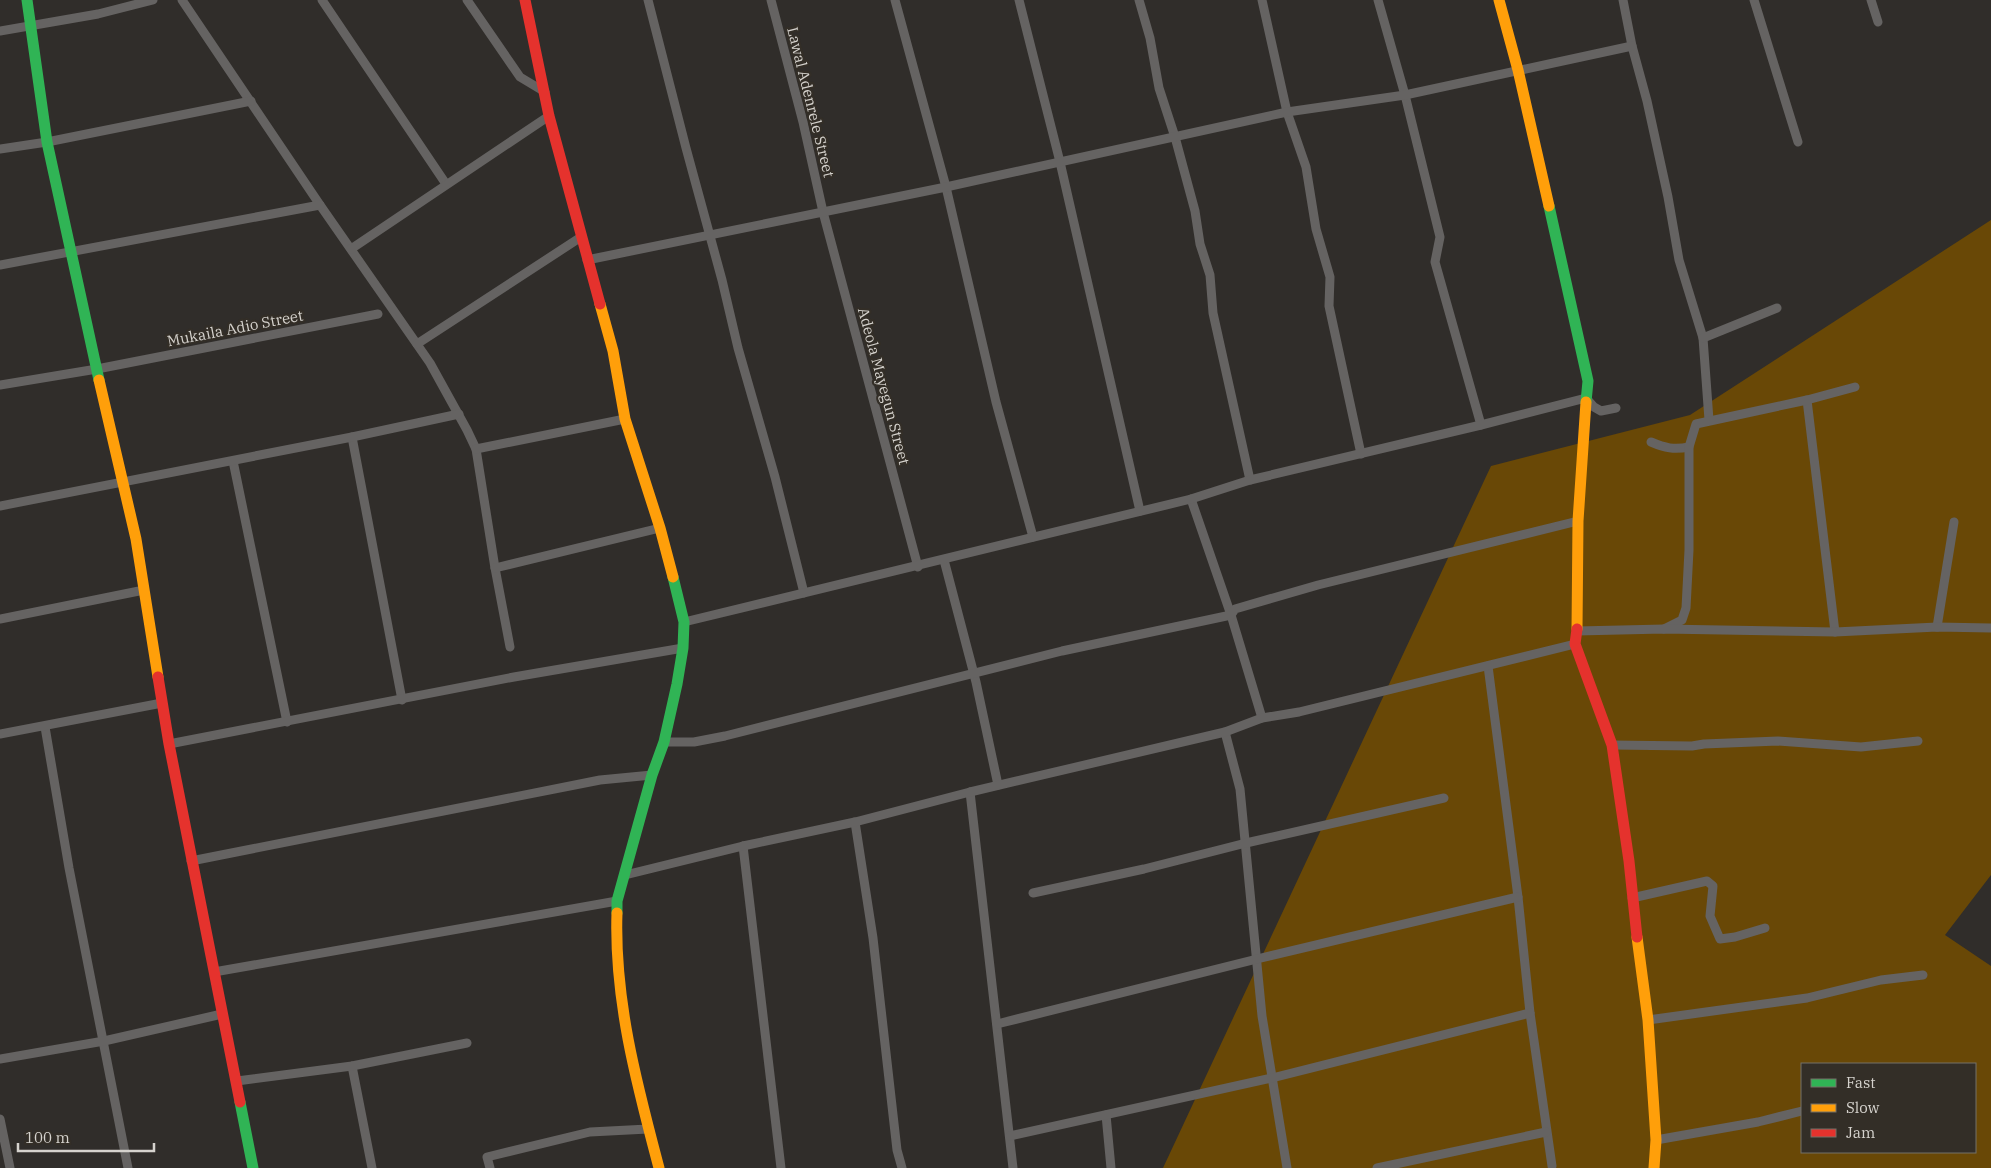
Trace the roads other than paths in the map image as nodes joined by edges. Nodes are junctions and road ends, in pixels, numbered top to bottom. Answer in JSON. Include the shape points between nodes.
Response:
{"nodes":[{"id":1,"x":27,"y":0,"type":"edge"},
{"id":2,"x":153,"y":0,"type":"edge"},
{"id":3,"x":182,"y":0,"type":"edge"},
{"id":4,"x":322,"y":0,"type":"edge"},
{"id":5,"x":467,"y":0,"type":"edge"},
{"id":6,"x":525,"y":0,"type":"edge"},
{"id":7,"x":648,"y":0,"type":"edge"},
{"id":8,"x":771,"y":0,"type":"edge"},
{"id":9,"x":895,"y":0,"type":"edge"},
{"id":10,"x":1019,"y":0,"type":"edge"},
{"id":11,"x":1139,"y":0,"type":"edge"},
{"id":12,"x":1262,"y":0,"type":"edge"},
{"id":13,"x":1378,"y":0,"type":"edge"},
{"id":14,"x":1499,"y":0,"type":"edge"},
{"id":15,"x":1623,"y":0,"type":"edge"},
{"id":16,"x":1754,"y":0,"type":"edge"},
{"id":17,"x":1871,"y":0,"type":"edge"},
{"id":18,"x":1878,"y":22,"type":"dead end"},
{"id":19,"x":31,"y":26,"type":"junction"},
{"id":20,"x":0,"y":31,"type":"edge"},
{"id":21,"x":1632,"y":46,"type":"junction"},
{"id":22,"x":1518,"y":70,"type":"junction"},
{"id":23,"x":545,"y":92,"type":"junction"},
{"id":24,"x":1405,"y":95,"type":"junction"},
{"id":25,"x":251,"y":101,"type":"junction"},
{"id":26,"x":1287,"y":112,"type":"junction"},
{"id":27,"x":549,"y":116,"type":"junction"},
{"id":28,"x":1176,"y":137,"type":"junction"},
{"id":29,"x":47,"y":142,"type":"junction"},
{"id":30,"x":1798,"y":142,"type":"dead end"},
{"id":31,"x":0,"y":149,"type":"edge"},
{"id":32,"x":1060,"y":162,"type":"junction"},
{"id":33,"x":446,"y":184,"type":"junction"},
{"id":34,"x":946,"y":187,"type":"junction"},
{"id":35,"x":320,"y":205,"type":"junction"},
{"id":36,"x":823,"y":212,"type":"junction"},
{"id":37,"x":709,"y":235,"type":"junction"},
{"id":38,"x":581,"y":237,"type":"junction"},
{"id":39,"x":351,"y":249,"type":"junction"},
{"id":40,"x":70,"y":252,"type":"junction"},
{"id":41,"x":587,"y":260,"type":"junction"},
{"id":42,"x":0,"y":265,"type":"edge"},
{"id":43,"x":1777,"y":308,"type":"dead end"},
{"id":44,"x":378,"y":314,"type":"dead end"},
{"id":45,"x":1703,"y":338,"type":"junction"},
{"id":46,"x":416,"y":344,"type":"junction"},
{"id":47,"x":97,"y":369,"type":"junction"},
{"id":48,"x":0,"y":385,"type":"edge"},
{"id":49,"x":1855,"y":386,"type":"dead end"},
{"id":50,"x":1586,"y":398,"type":"junction"},
{"id":51,"x":1808,"y":400,"type":"junction"},
{"id":52,"x":1616,"y":408,"type":"dead end"},
{"id":53,"x":459,"y":414,"type":"junction"},
{"id":54,"x":625,"y":419,"type":"junction"},
{"id":55,"x":1709,"y":420,"type":"junction"},
{"id":56,"x":1480,"y":425,"type":"junction"},
{"id":57,"x":352,"y":438,"type":"junction"},
{"id":58,"x":1651,"y":442,"type":"dead end"},
{"id":59,"x":1688,"y":447,"type":"junction"},
{"id":60,"x":476,"y":448,"type":"junction"},
{"id":61,"x":1361,"y":454,"type":"junction"},
{"id":62,"x":233,"y":461,"type":"junction"},
{"id":63,"x":1250,"y":480,"type":"junction"},
{"id":64,"x":124,"y":481,"type":"junction"},
{"id":65,"x":1191,"y":500,"type":"junction"},
{"id":66,"x":0,"y":506,"type":"edge"},
{"id":67,"x":1140,"y":511,"type":"junction"},
{"id":68,"x":1578,"y":521,"type":"junction"},
{"id":69,"x":1954,"y":522,"type":"dead end"},
{"id":70,"x":660,"y":528,"type":"junction"},
{"id":71,"x":1033,"y":537,"type":"junction"},
{"id":72,"x":944,"y":560,"type":"junction"},
{"id":73,"x":918,"y":567,"type":"junction"},
{"id":74,"x":495,"y":568,"type":"junction"},
{"id":75,"x":144,"y":590,"type":"junction"},
{"id":76,"x":804,"y":594,"type":"junction"},
{"id":77,"x":1231,"y":615,"type":"junction"},
{"id":78,"x":0,"y":619,"type":"edge"},
{"id":79,"x":684,"y":622,"type":"junction"},
{"id":80,"x":1937,"y":627,"type":"junction"},
{"id":81,"x":1991,"y":628,"type":"edge"},
{"id":82,"x":1664,"y":629,"type":"junction"},
{"id":83,"x":1577,"y":631,"type":"junction"},
{"id":84,"x":1835,"y":632,"type":"junction"},
{"id":85,"x":1575,"y":644,"type":"junction"},
{"id":86,"x":510,"y":648,"type":"dead end"},
{"id":87,"x":683,"y":648,"type":"junction"},
{"id":88,"x":1488,"y":666,"type":"junction"},
{"id":89,"x":974,"y":674,"type":"junction"},
{"id":90,"x":402,"y":700,"type":"junction"},
{"id":91,"x":162,"y":702,"type":"junction"},
{"id":92,"x":1262,"y":718,"type":"junction"},
{"id":93,"x":287,"y":722,"type":"junction"},
{"id":94,"x":46,"y":726,"type":"junction"},
{"id":95,"x":1225,"y":732,"type":"junction"},
{"id":96,"x":0,"y":734,"type":"edge"},
{"id":97,"x":1918,"y":741,"type":"dead end"},
{"id":98,"x":664,"y":742,"type":"junction"},
{"id":99,"x":169,"y":744,"type":"junction"},
{"id":100,"x":1612,"y":745,"type":"junction"},
{"id":101,"x":652,"y":775,"type":"junction"},
{"id":102,"x":998,"y":786,"type":"junction"},
{"id":103,"x":970,"y":792,"type":"junction"},
{"id":104,"x":1444,"y":798,"type":"dead end"},
{"id":105,"x":856,"y":822,"type":"junction"},
{"id":106,"x":1246,"y":843,"type":"junction"},
{"id":107,"x":743,"y":846,"type":"junction"},
{"id":108,"x":191,"y":861,"type":"junction"},
{"id":109,"x":625,"y":875,"type":"junction"},
{"id":110,"x":1032,"y":893,"type":"dead end"},
{"id":111,"x":1518,"y":898,"type":"junction"},
{"id":112,"x":1632,"y":898,"type":"junction"},
{"id":113,"x":617,"y":900,"type":"junction"},
{"id":114,"x":1765,"y":928,"type":"dead end"},
{"id":115,"x":1257,"y":959,"type":"junction"},
{"id":116,"x":214,"y":972,"type":"junction"},
{"id":117,"x":1923,"y":975,"type":"dead end"},
{"id":118,"x":1530,"y":1013,"type":"junction"},
{"id":119,"x":222,"y":1014,"type":"junction"},
{"id":120,"x":1648,"y":1020,"type":"junction"},
{"id":121,"x":997,"y":1024,"type":"junction"},
{"id":122,"x":104,"y":1041,"type":"junction"},
{"id":123,"x":467,"y":1043,"type":"dead end"},
{"id":124,"x":0,"y":1060,"type":"edge"},
{"id":125,"x":352,"y":1066,"type":"junction"},
{"id":126,"x":1272,"y":1078,"type":"junction"},
{"id":127,"x":237,"y":1081,"type":"junction"},
{"id":128,"x":1801,"y":1111,"type":"edge"},
{"id":129,"x":1106,"y":1115,"type":"junction"},
{"id":130,"x":0,"y":1119,"type":"edge"},
{"id":131,"x":648,"y":1129,"type":"junction"},
{"id":132,"x":1546,"y":1132,"type":"junction"},
{"id":133,"x":1010,"y":1136,"type":"junction"},
{"id":134,"x":1656,"y":1140,"type":"junction"},
{"id":135,"x":1430,"y":1157,"type":"junction"},
{"id":136,"x":1552,"y":1166,"type":"dead end"},
{"id":137,"x":10,"y":1168,"type":"edge"},
{"id":138,"x":128,"y":1168,"type":"edge"},
{"id":139,"x":253,"y":1168,"type":"edge"},
{"id":140,"x":372,"y":1168,"type":"edge"},
{"id":141,"x":490,"y":1168,"type":"edge"},
{"id":142,"x":659,"y":1168,"type":"edge"},
{"id":143,"x":781,"y":1168,"type":"edge"},
{"id":144,"x":902,"y":1168,"type":"edge"},
{"id":145,"x":1013,"y":1168,"type":"edge"},
{"id":146,"x":1111,"y":1168,"type":"edge"},
{"id":147,"x":1287,"y":1168,"type":"edge"},
{"id":148,"x":1377,"y":1168,"type":"edge"},
{"id":149,"x":1432,"y":1168,"type":"edge"},
{"id":150,"x":1654,"y":1168,"type":"edge"}],
"edges":[{"from":1,"to":19,"type":"street"},
{"from":2,"to":19,"type":"street"},
{"from":3,"to":25,"type":"street"},
{"from":4,"to":33,"type":"street"},
{"from":5,"to":23,"type":"street","via":[[520,78]]},
{"from":6,"to":23,"type":"street"},
{"from":7,"to":37,"type":"street"},
{"from":8,"to":36,"type":"street","name":"Lawal Adenrele Street"},
{"from":9,"to":34,"type":"street"},
{"from":10,"to":32,"type":"street"},
{"from":11,"to":28,"type":"street","via":[[1159,88]]},
{"from":12,"to":26,"type":"street"},
{"from":13,"to":24,"type":"street"},
{"from":14,"to":22,"type":"street"},
{"from":15,"to":21,"type":"street"},
{"from":16,"to":30,"type":"street"},
{"from":17,"to":18,"type":"street"},
{"from":19,"to":20,"type":"street"},
{"from":19,"to":29,"type":"street"},
{"from":21,"to":22,"type":"street"},
{"from":21,"to":45,"type":"street","via":[[1668,197],[1679,260]]},
{"from":22,"to":24,"type":"street"},
{"from":22,"to":50,"type":"street","via":[[1584,361],[1588,381]]},
{"from":23,"to":27,"type":"street"},
{"from":24,"to":26,"type":"street"},
{"from":24,"to":56,"type":"street","via":[[1440,237],[1436,262]]},
{"from":25,"to":29,"type":"street"},
{"from":25,"to":35,"type":"street"},
{"from":26,"to":28,"type":"street"},
{"from":26,"to":61,"type":"street","via":[[1306,167],[1316,229],[1330,277],[1329,306]]},
{"from":27,"to":33,"type":"street"},
{"from":27,"to":38,"type":"street"},
{"from":28,"to":32,"type":"street"},
{"from":28,"to":63,"type":"street","via":[[1210,275],[1213,313]]},
{"from":29,"to":31,"type":"street"},
{"from":29,"to":40,"type":"street"},
{"from":32,"to":34,"type":"street"},
{"from":32,"to":67,"type":"street"},
{"from":33,"to":39,"type":"street"},
{"from":34,"to":36,"type":"street"},
{"from":34,"to":71,"type":"street","via":[[996,402]]},
{"from":35,"to":39,"type":"street"},
{"from":35,"to":40,"type":"street"},
{"from":36,"to":37,"type":"street"},
{"from":36,"to":73,"type":"street","name":"Adeola Mayegun Street"},
{"from":37,"to":41,"type":"street"},
{"from":37,"to":76,"type":"street"},
{"from":38,"to":41,"type":"street"},
{"from":38,"to":46,"type":"street"},
{"from":39,"to":46,"type":"street"},
{"from":40,"to":42,"type":"street"},
{"from":40,"to":47,"type":"street"},
{"from":41,"to":54,"type":"street","via":[[613,350]]},
{"from":43,"to":45,"type":"street"},
{"from":44,"to":47,"type":"street","name":"Mukaila Adio Street"},
{"from":45,"to":55,"type":"street"},
{"from":46,"to":53,"type":"street"},
{"from":47,"to":48,"type":"street","name":"Mukaila Adio Street"},
{"from":47,"to":64,"type":"street"},
{"from":49,"to":51,"type":"street"},
{"from":50,"to":52,"type":"street","via":[[1601,411]]},
{"from":50,"to":56,"type":"street"},
{"from":50,"to":68,"type":"street"},
{"from":51,"to":55,"type":"street"},
{"from":51,"to":84,"type":"street"},
{"from":53,"to":57,"type":"street"},
{"from":53,"to":60,"type":"street"},
{"from":54,"to":60,"type":"street"},
{"from":54,"to":70,"type":"street"},
{"from":55,"to":59,"type":"street","via":[[1696,424]]},
{"from":56,"to":61,"type":"street"},
{"from":57,"to":62,"type":"street"},
{"from":57,"to":90,"type":"street"},
{"from":58,"to":59,"type":"street","via":[[1677,450]]},
{"from":59,"to":82,"type":"street","via":[[1686,608],[1682,620]]},
{"from":60,"to":74,"type":"street"},
{"from":61,"to":63,"type":"street"},
{"from":62,"to":64,"type":"street"},
{"from":62,"to":93,"type":"street"},
{"from":63,"to":65,"type":"street"},
{"from":64,"to":66,"type":"street"},
{"from":64,"to":75,"type":"street"},
{"from":65,"to":67,"type":"street"},
{"from":65,"to":77,"type":"street"},
{"from":67,"to":71,"type":"street"},
{"from":68,"to":77,"type":"street","via":[[1318,585],[1235,610]]},
{"from":68,"to":83,"type":"street"},
{"from":69,"to":80,"type":"street"},
{"from":70,"to":74,"type":"street"},
{"from":70,"to":79,"type":"street"},
{"from":71,"to":72,"type":"street"},
{"from":72,"to":73,"type":"street"},
{"from":72,"to":89,"type":"street"},
{"from":73,"to":76,"type":"street"},
{"from":74,"to":86,"type":"street"},
{"from":75,"to":78,"type":"street"},
{"from":75,"to":91,"type":"street"},
{"from":76,"to":79,"type":"street"},
{"from":77,"to":89,"type":"street","via":[[1062,651]]},
{"from":77,"to":92,"type":"street"},
{"from":79,"to":87,"type":"street"},
{"from":80,"to":81,"type":"street"},
{"from":80,"to":84,"type":"street"},
{"from":82,"to":83,"type":"street"},
{"from":82,"to":84,"type":"street"},
{"from":83,"to":85,"type":"street"},
{"from":85,"to":88,"type":"street"},
{"from":85,"to":100,"type":"street"},
{"from":87,"to":90,"type":"street"},
{"from":87,"to":98,"type":"street"},
{"from":88,"to":92,"type":"street"},
{"from":88,"to":111,"type":"street"},
{"from":89,"to":98,"type":"street","via":[[725,736],[694,742]]},
{"from":89,"to":102,"type":"street"},
{"from":90,"to":93,"type":"street"},
{"from":91,"to":94,"type":"street"},
{"from":91,"to":99,"type":"street"},
{"from":92,"to":95,"type":"street"},
{"from":93,"to":99,"type":"street"},
{"from":94,"to":96,"type":"street"},
{"from":94,"to":122,"type":"street","via":[[69,868]]},
{"from":95,"to":102,"type":"street"},
{"from":95,"to":106,"type":"street","via":[[1240,789]]},
{"from":97,"to":100,"type":"street","via":[[1861,747],[1778,741],[1692,746]]},
{"from":98,"to":101,"type":"street"},
{"from":99,"to":108,"type":"street"},
{"from":100,"to":112,"type":"street"},
{"from":101,"to":108,"type":"street","via":[[600,780]]},
{"from":101,"to":109,"type":"street"},
{"from":102,"to":103,"type":"street"},
{"from":103,"to":105,"type":"street"},
{"from":103,"to":121,"type":"street"},
{"from":104,"to":106,"type":"street"},
{"from":105,"to":107,"type":"street"},
{"from":105,"to":144,"type":"street","via":[[897,1150]]},
{"from":106,"to":110,"type":"street"},
{"from":106,"to":115,"type":"street"},
{"from":107,"to":109,"type":"street"},
{"from":107,"to":143,"type":"street"},
{"from":108,"to":116,"type":"street"},
{"from":109,"to":113,"type":"street"},
{"from":111,"to":115,"type":"street"},
{"from":111,"to":118,"type":"street"},
{"from":112,"to":114,"type":"street","via":[[1707,881],[1713,886],[1710,916],[1720,939]]},
{"from":112,"to":120,"type":"street"},
{"from":113,"to":116,"type":"street"},
{"from":113,"to":131,"type":"street","via":[[617,962],[629,1046]]},
{"from":115,"to":121,"type":"street"},
{"from":115,"to":126,"type":"street"},
{"from":116,"to":119,"type":"street"},
{"from":117,"to":120,"type":"street","via":[[1881,980],[1807,998]]},
{"from":118,"to":126,"type":"street"},
{"from":118,"to":132,"type":"street"},
{"from":119,"to":122,"type":"street"},
{"from":119,"to":127,"type":"street"},
{"from":120,"to":134,"type":"street"},
{"from":121,"to":133,"type":"street"},
{"from":122,"to":124,"type":"street"},
{"from":122,"to":138,"type":"street"},
{"from":123,"to":125,"type":"street"},
{"from":125,"to":127,"type":"street"},
{"from":125,"to":140,"type":"street"},
{"from":126,"to":129,"type":"street"},
{"from":126,"to":147,"type":"street"},
{"from":127,"to":139,"type":"street"},
{"from":128,"to":134,"type":"street"},
{"from":129,"to":133,"type":"street"},
{"from":129,"to":146,"type":"street"},
{"from":130,"to":137,"type":"street"},
{"from":131,"to":141,"type":"street","via":[[590,1132],[488,1157]]},
{"from":131,"to":142,"type":"street"},
{"from":132,"to":135,"type":"street"},
{"from":132,"to":136,"type":"street"},
{"from":133,"to":145,"type":"street"},
{"from":134,"to":150,"type":"street"},
{"from":135,"to":148,"type":"street"},
{"from":135,"to":149,"type":"street"}]}
